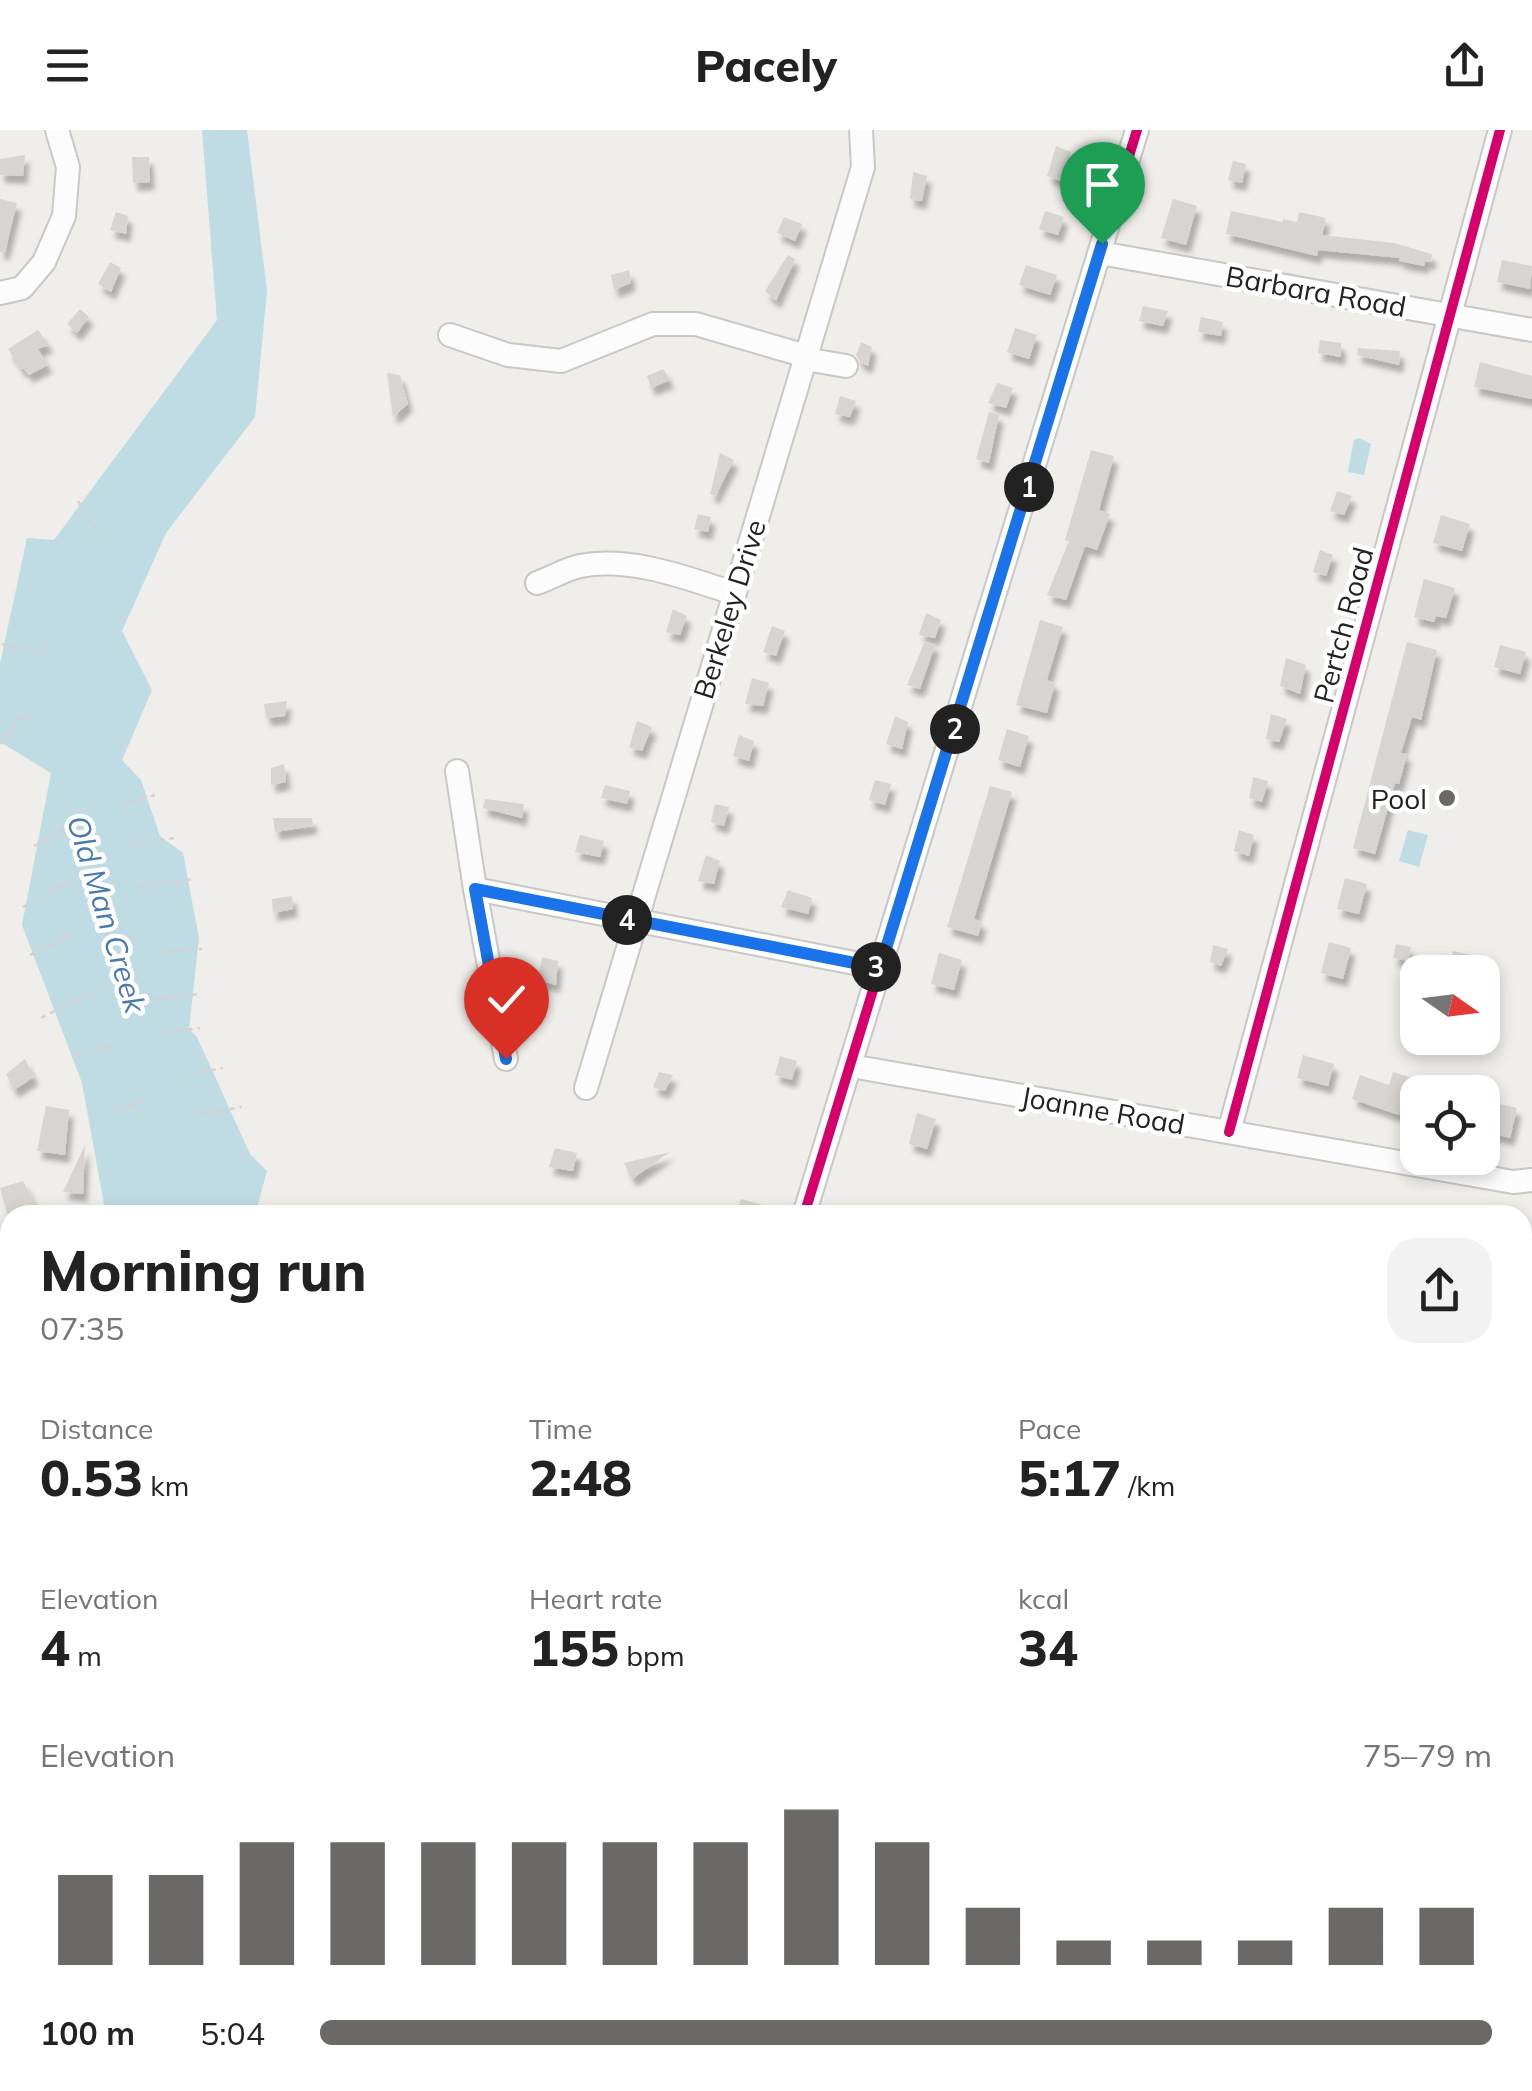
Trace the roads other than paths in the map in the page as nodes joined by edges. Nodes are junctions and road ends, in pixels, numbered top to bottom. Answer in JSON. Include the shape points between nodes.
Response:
{"nodes":[{"id":1,"x":58,"y":130,"type":"edge"},
{"id":2,"x":861,"y":130,"type":"edge"},
{"id":3,"x":1137,"y":130,"type":"edge"},
{"id":4,"x":1500,"y":130,"type":"edge"},
{"id":5,"x":1100,"y":253,"type":"junction"},
{"id":6,"x":0,"y":294,"type":"edge"},
{"id":7,"x":1450,"y":314,"type":"junction"},
{"id":8,"x":1532,"y":330,"type":"edge"},
{"id":9,"x":450,"y":335,"type":"dead end"},
{"id":10,"x":806,"y":357,"type":"junction"},
{"id":11,"x":846,"y":366,"type":"dead end"},
{"id":12,"x":537,"y":584,"type":"dead end"},
{"id":13,"x":733,"y":593,"type":"junction"},
{"id":14,"x":457,"y":771,"type":"dead end"},
{"id":15,"x":475,"y":889,"type":"junction"},
{"id":16,"x":636,"y":922,"type":"junction"},
{"id":17,"x":880,"y":968,"type":"junction"},
{"id":18,"x":506,"y":1059,"type":"dead end"},
{"id":19,"x":850,"y":1066,"type":"junction"},
{"id":20,"x":586,"y":1088,"type":"dead end"},
{"id":21,"x":1229,"y":1132,"type":"junction"},
{"id":22,"x":1532,"y":1180,"type":"edge"},
{"id":23,"x":807,"y":1205,"type":"edge"}],
"edges":[{"from":1,"to":6,"type":"street","via":[[68,167],[64,216],[44,262],[22,288]]},
{"from":2,"to":10,"type":"street","name":"Berkeley Drive","via":[[863,167]]},
{"from":3,"to":5,"type":"street"},
{"from":4,"to":7,"type":"street","name":"Pertch Road"},
{"from":5,"to":7,"type":"street","name":"Barbara Road"},
{"from":5,"to":17,"type":"street"},
{"from":7,"to":8,"type":"street","name":"Barbara Road"},
{"from":7,"to":21,"type":"street","name":"Pertch Road"},
{"from":9,"to":10,"type":"street","via":[[508,355],[561,361],[653,324],[696,324]]},
{"from":10,"to":11,"type":"street"},
{"from":10,"to":13,"type":"street","name":"Berkeley Drive"},
{"from":12,"to":13,"type":"street","via":[[580,566],[612,565]]},
{"from":13,"to":16,"type":"street","name":"Berkeley Drive"},
{"from":14,"to":15,"type":"street"},
{"from":15,"to":16,"type":"street"},
{"from":15,"to":18,"type":"street"},
{"from":16,"to":17,"type":"street"},
{"from":16,"to":20,"type":"street","name":"Berkeley Drive"},
{"from":17,"to":19,"type":"street"},
{"from":19,"to":21,"type":"street","name":"Joanne Road"},
{"from":19,"to":23,"type":"street"},
{"from":21,"to":22,"type":"street","name":"Joanne Road","via":[[1512,1182]]}]}
